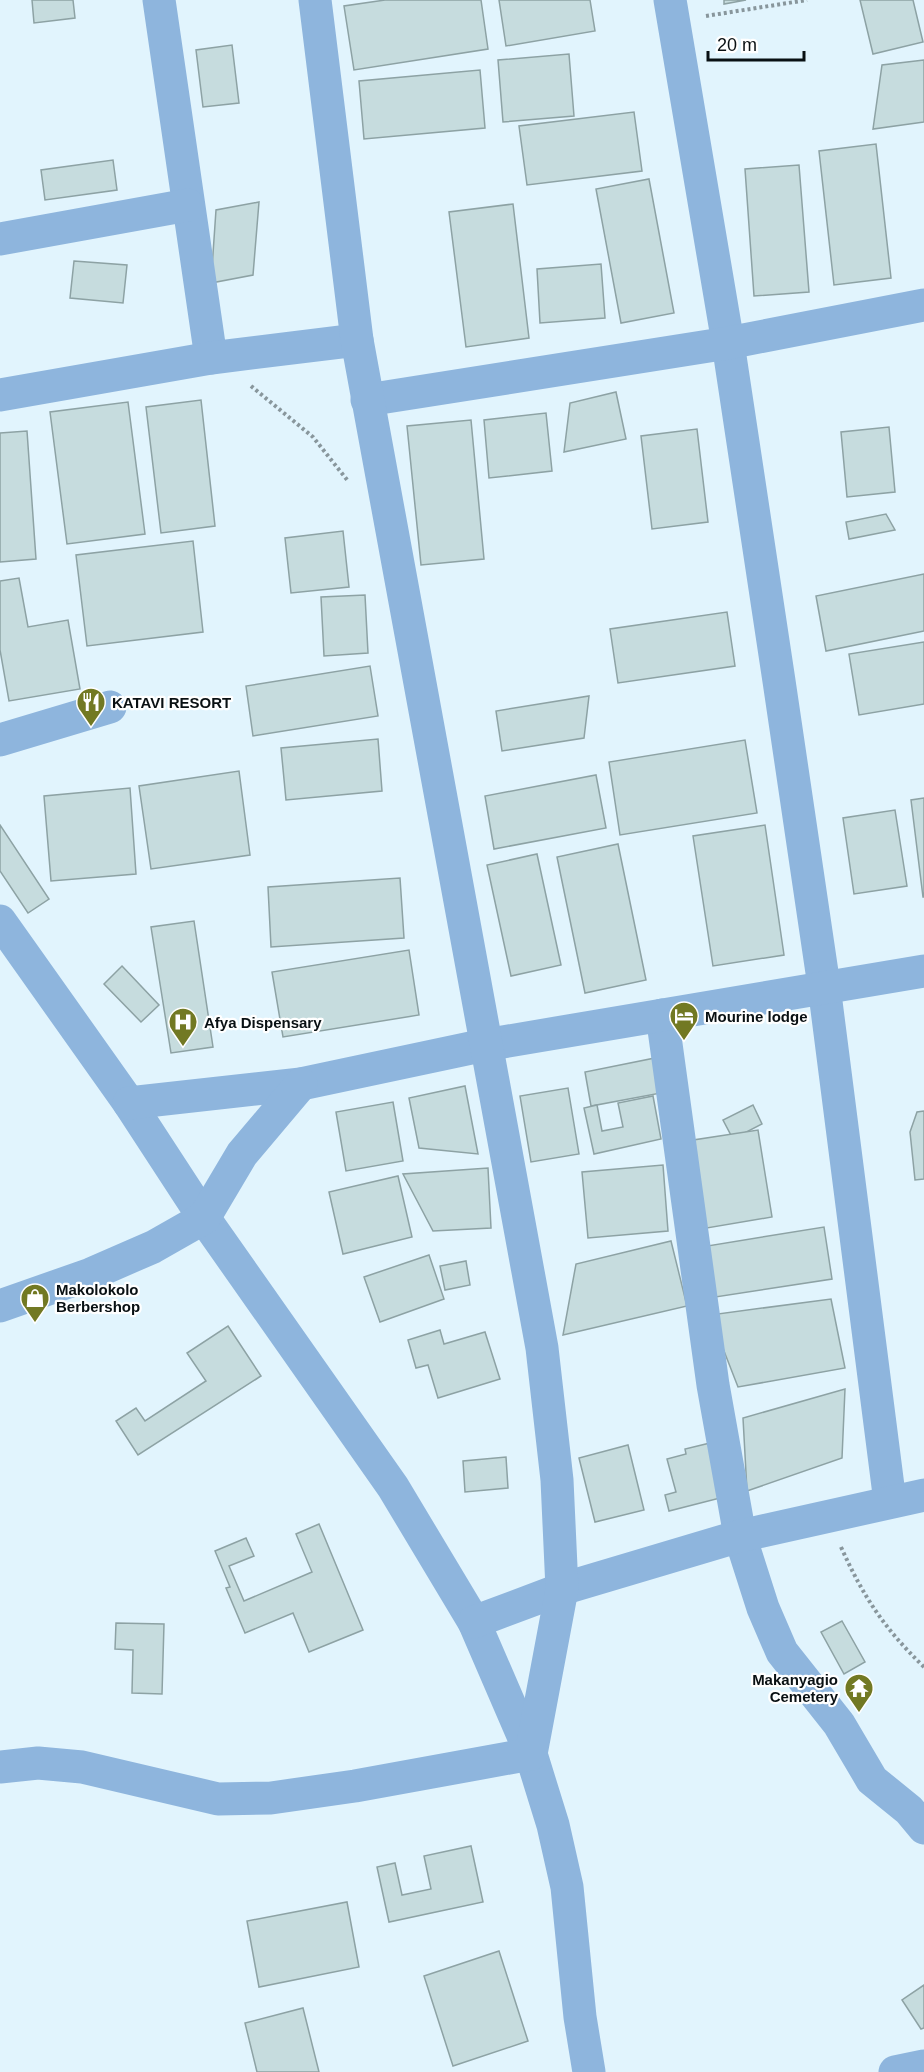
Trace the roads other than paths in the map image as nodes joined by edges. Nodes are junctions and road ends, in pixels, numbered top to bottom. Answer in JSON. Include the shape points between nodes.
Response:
{"nodes":[{"id":1,"x":159,"y":0,"type":"edge"},
{"id":2,"x":315,"y":0,"type":"edge"},
{"id":3,"x":672,"y":11,"type":"edge"},
{"id":4,"x":188,"y":205,"type":"junction"},
{"id":5,"x":0,"y":239,"type":"edge"},
{"id":6,"x":924,"y":305,"type":"edge"},
{"id":7,"x":357,"y":340,"type":"junction"},
{"id":8,"x":729,"y":343,"type":"junction"},
{"id":9,"x":211,"y":358,"type":"junction"},
{"id":10,"x":0,"y":394,"type":"edge"},
{"id":11,"x":368,"y":400,"type":"junction"},
{"id":12,"x":110,"y":707,"type":"dead end"},
{"id":13,"x":0,"y":740,"type":"edge"},
{"id":14,"x":0,"y":921,"type":"edge"},
{"id":15,"x":924,"y":971,"type":"edge"},
{"id":16,"x":824,"y":986,"type":"junction"},
{"id":17,"x":662,"y":1015,"type":"junction"},
{"id":18,"x":485,"y":1045,"type":"junction"},
{"id":19,"x":301,"y":1084,"type":"junction"},
{"id":20,"x":129,"y":1102,"type":"junction"},
{"id":21,"x":204,"y":1218,"type":"junction"},
{"id":22,"x":0,"y":1306,"type":"edge"},
{"id":23,"x":924,"y":1495,"type":"edge"},
{"id":24,"x":890,"y":1502,"type":"junction"},
{"id":25,"x":740,"y":1536,"type":"junction"},
{"id":26,"x":562,"y":1589,"type":"junction"},
{"id":27,"x":474,"y":1622,"type":"junction"},
{"id":28,"x":531,"y":1754,"type":"junction"},
{"id":29,"x":0,"y":1767,"type":"edge"},
{"id":30,"x":924,"y":1828,"type":"edge"},
{"id":31,"x":924,"y":2066,"type":"edge"},
{"id":32,"x":589,"y":2072,"type":"edge"},
{"id":33,"x":895,"y":2072,"type":"edge"}],
"edges":[{"from":1,"to":4,"type":"street"},
{"from":2,"to":7,"type":"street"},
{"from":3,"to":8,"type":"street"},
{"from":4,"to":5,"type":"street"},
{"from":4,"to":9,"type":"street"},
{"from":6,"to":8,"type":"street"},
{"from":7,"to":9,"type":"street"},
{"from":7,"to":11,"type":"street"},
{"from":8,"to":11,"type":"street"},
{"from":8,"to":16,"type":"street"},
{"from":9,"to":10,"type":"street"},
{"from":11,"to":18,"type":"street"},
{"from":12,"to":13,"type":"street"},
{"from":14,"to":20,"type":"street"},
{"from":15,"to":16,"type":"street"},
{"from":16,"to":17,"type":"street"},
{"from":16,"to":24,"type":"street"},
{"from":17,"to":18,"type":"street"},
{"from":17,"to":25,"type":"street","via":[[714,1385]]},
{"from":18,"to":19,"type":"street"},
{"from":18,"to":26,"type":"street","via":[[542,1348],[557,1480]]},
{"from":19,"to":20,"type":"street"},
{"from":19,"to":21,"type":"street","via":[[242,1154]]},
{"from":20,"to":21,"type":"street"},
{"from":21,"to":22,"type":"street","via":[[143,1252]]},
{"from":21,"to":27,"type":"street","via":[[393,1487]]},
{"from":23,"to":24,"type":"street"},
{"from":24,"to":25,"type":"street"},
{"from":25,"to":26,"type":"street"},
{"from":25,"to":30,"type":"street","via":[[782,1652],[839,1724],[872,1780],[909,1810]]},
{"from":26,"to":27,"type":"street"},
{"from":26,"to":28,"type":"street"},
{"from":27,"to":28,"type":"street"},
{"from":28,"to":29,"type":"street","via":[[271,1798],[218,1799],[82,1767],[38,1763]]},
{"from":28,"to":32,"type":"street","via":[[567,1887]]},
{"from":31,"to":33,"type":"street"}]}
